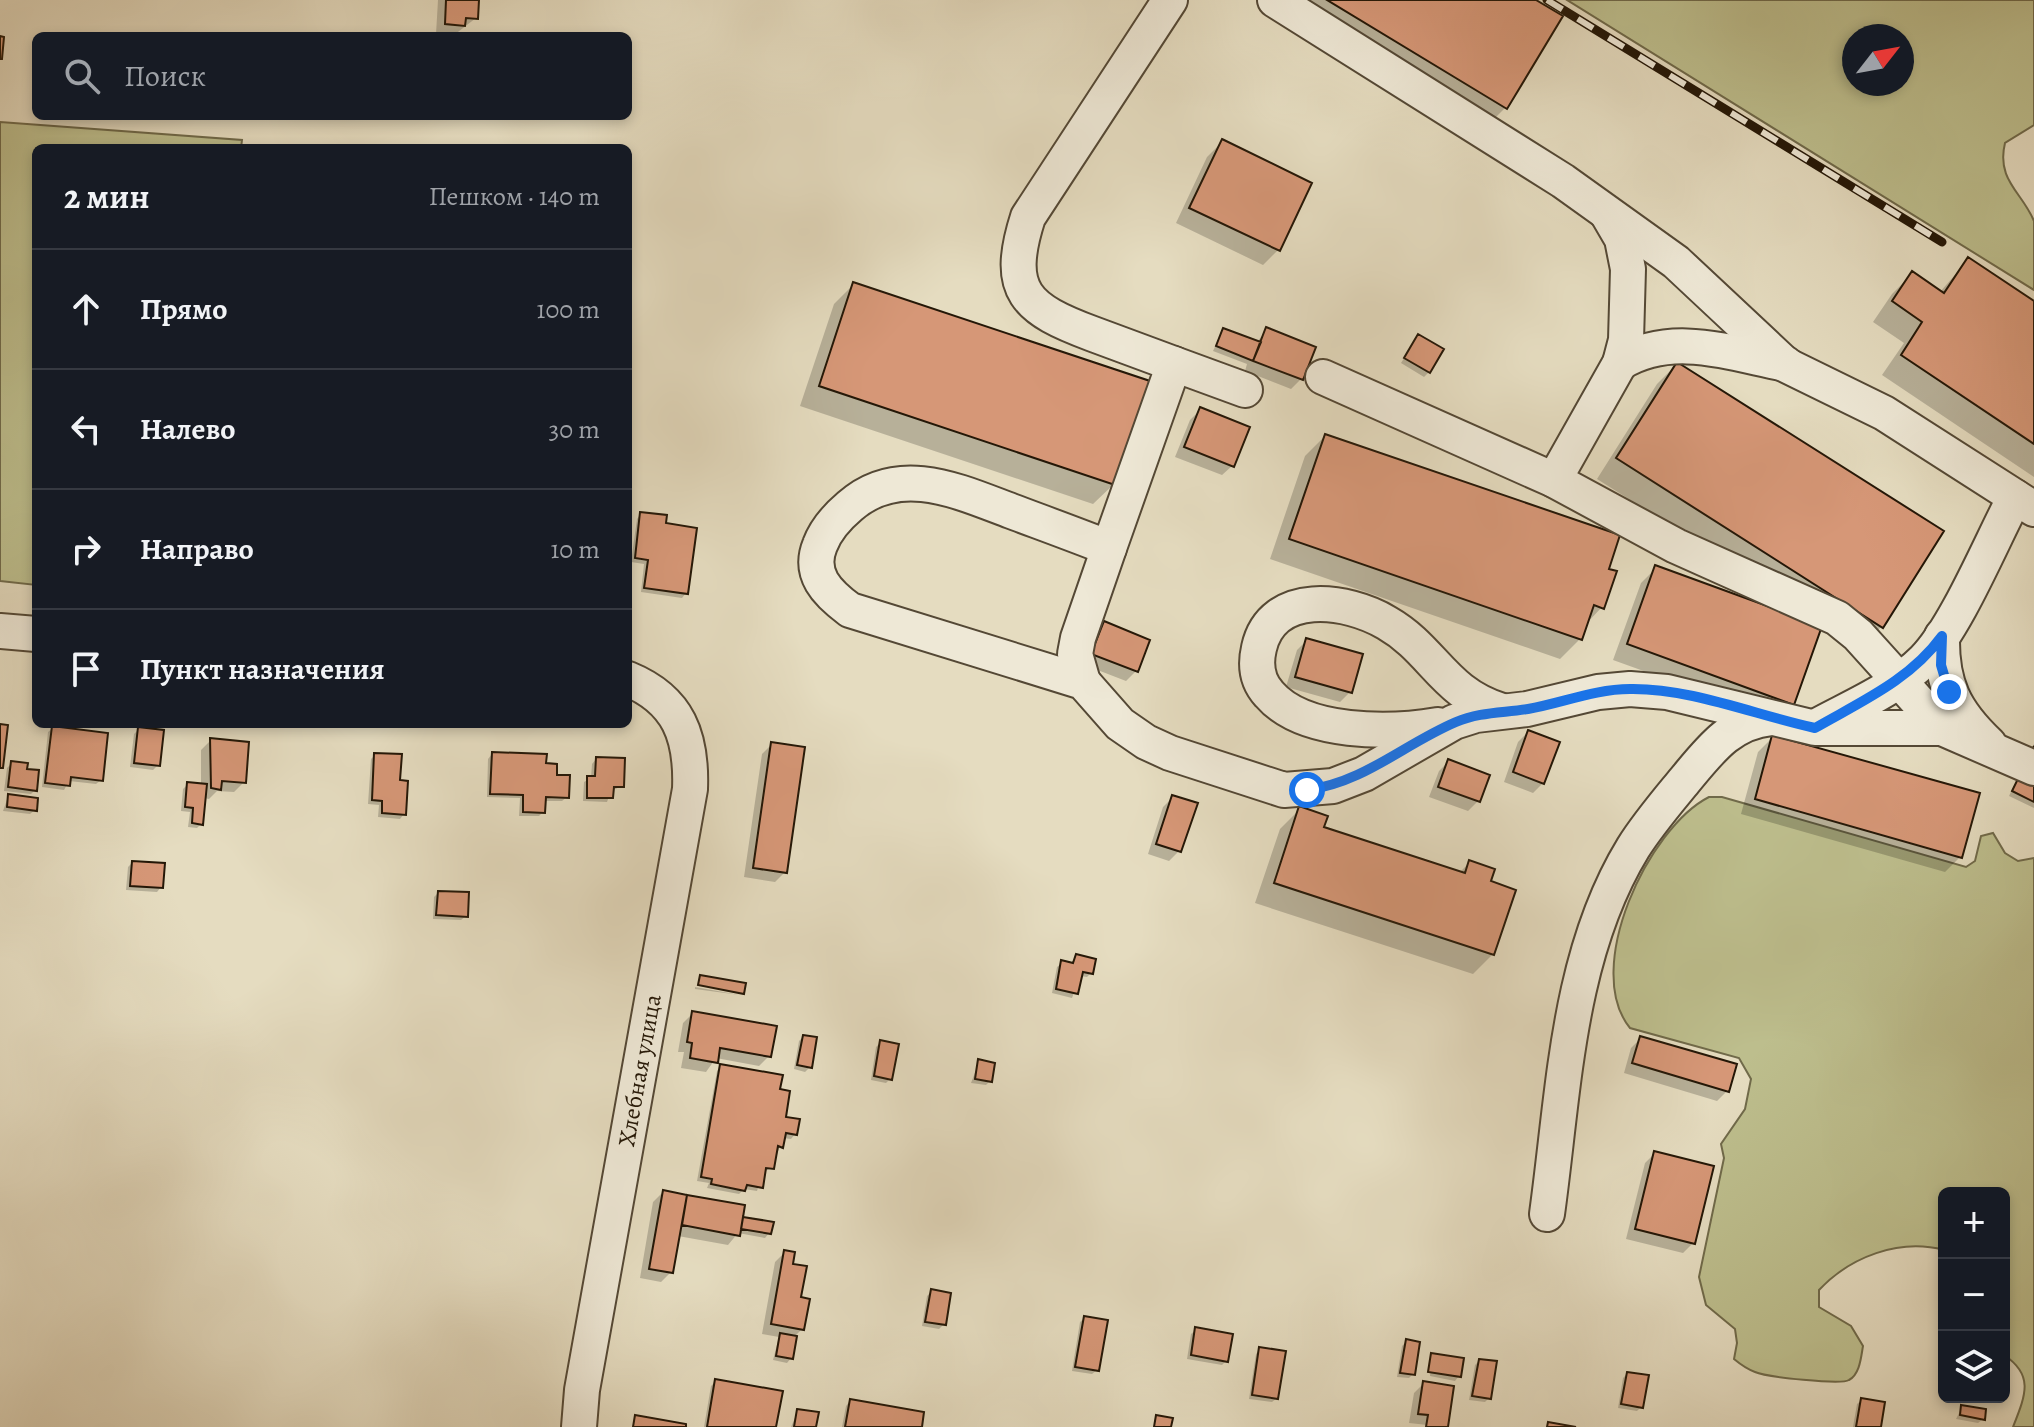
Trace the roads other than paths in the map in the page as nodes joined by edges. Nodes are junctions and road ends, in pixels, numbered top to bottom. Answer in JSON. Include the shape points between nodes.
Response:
{"nodes":[{"id":1,"x":1170,"y":0,"type":"edge"},
{"id":2,"x":1275,"y":0,"type":"edge"},
{"id":3,"x":1605,"y":211,"type":"junction"},
{"id":4,"x":1620,"y":363,"type":"junction"},
{"id":5,"x":1174,"y":364,"type":"junction"},
{"id":6,"x":1786,"y":365,"type":"junction"},
{"id":7,"x":1323,"y":377,"type":"dead end"},
{"id":8,"x":1245,"y":390,"type":"dead end"},
{"id":9,"x":1554,"y":480,"type":"junction"},
{"id":10,"x":2024,"y":503,"type":"edge"},
{"id":11,"x":1109,"y":548,"type":"junction"},
{"id":12,"x":0,"y":631,"type":"edge"},
{"id":13,"x":32,"y":634,"type":"edge"},
{"id":14,"x":1942,"y":636,"type":"junction"},
{"id":15,"x":632,"y":681,"type":"edge"},
{"id":16,"x":1899,"y":681,"type":"junction"},
{"id":17,"x":1083,"y":682,"type":"junction"},
{"id":18,"x":1502,"y":711,"type":"junction"},
{"id":19,"x":1771,"y":718,"type":"junction"},
{"id":20,"x":1454,"y":722,"type":"junction"},
{"id":21,"x":1815,"y":728,"type":"junction"},
{"id":22,"x":1942,"y":728,"type":"junction"},
{"id":23,"x":1996,"y":752,"type":"junction"},
{"id":24,"x":2034,"y":768,"type":"edge"},
{"id":25,"x":1547,"y":1214,"type":"dead end"},
{"id":26,"x":579,"y":1427,"type":"edge"}],
"edges":[{"from":1,"to":5,"type":"street","via":[[1028,217],[1018,270],[1036,308]]},
{"from":2,"to":3,"type":"street"},
{"from":3,"to":4,"type":"street","via":[[1622,239],[1628,269],[1626,340]]},
{"from":3,"to":6,"type":"street","via":[[1676,262]]},
{"from":4,"to":6,"type":"street","via":[[1641,350],[1665,345]]},
{"from":4,"to":9,"type":"street"},
{"from":5,"to":8,"type":"street"},
{"from":5,"to":11,"type":"street"},
{"from":6,"to":10,"type":"street","via":[[1884,413]]},
{"from":7,"to":9,"type":"street"},
{"from":9,"to":16,"type":"street","via":[[1676,546],[1837,618]]},
{"from":10,"to":14,"type":"street"},
{"from":11,"to":17,"type":"street","via":[[1078,638],[1075,654]]},
{"from":11,"to":17,"type":"street","via":[[947,487],[914,482],[883,486],[859,498],[836,518],[814,562],[820,580],[850,610]]},
{"from":12,"to":13,"type":"street"},
{"from":14,"to":16,"type":"street"},
{"from":14,"to":23,"type":"street","via":[[1941,665],[1949,692],[1965,722]]},
{"from":15,"to":26,"type":"street","name":"Хлебная улица","via":[[659,698],[687,735],[690,789]]},
{"from":16,"to":21,"type":"street"},
{"from":16,"to":22,"type":"street"},
{"from":17,"to":20,"type":"street","via":[[1120,724],[1146,742],[1284,790],[1333,786],[1364,774]]},
{"from":18,"to":19,"type":"street","via":[[1630,689],[1667,692]]},
{"from":18,"to":20,"type":"street"},
{"from":18,"to":20,"type":"street","via":[[1463,694],[1408,638],[1372,615],[1305,604],[1278,615],[1266,630],[1259,678],[1283,707],[1357,729],[1413,729]]},
{"from":19,"to":21,"type":"street"},
{"from":19,"to":25,"type":"street","via":[[1742,724],[1710,750],[1648,827],[1610,895],[1579,990]]},
{"from":21,"to":22,"type":"street"},
{"from":22,"to":23,"type":"street"},
{"from":23,"to":24,"type":"street"}]}
